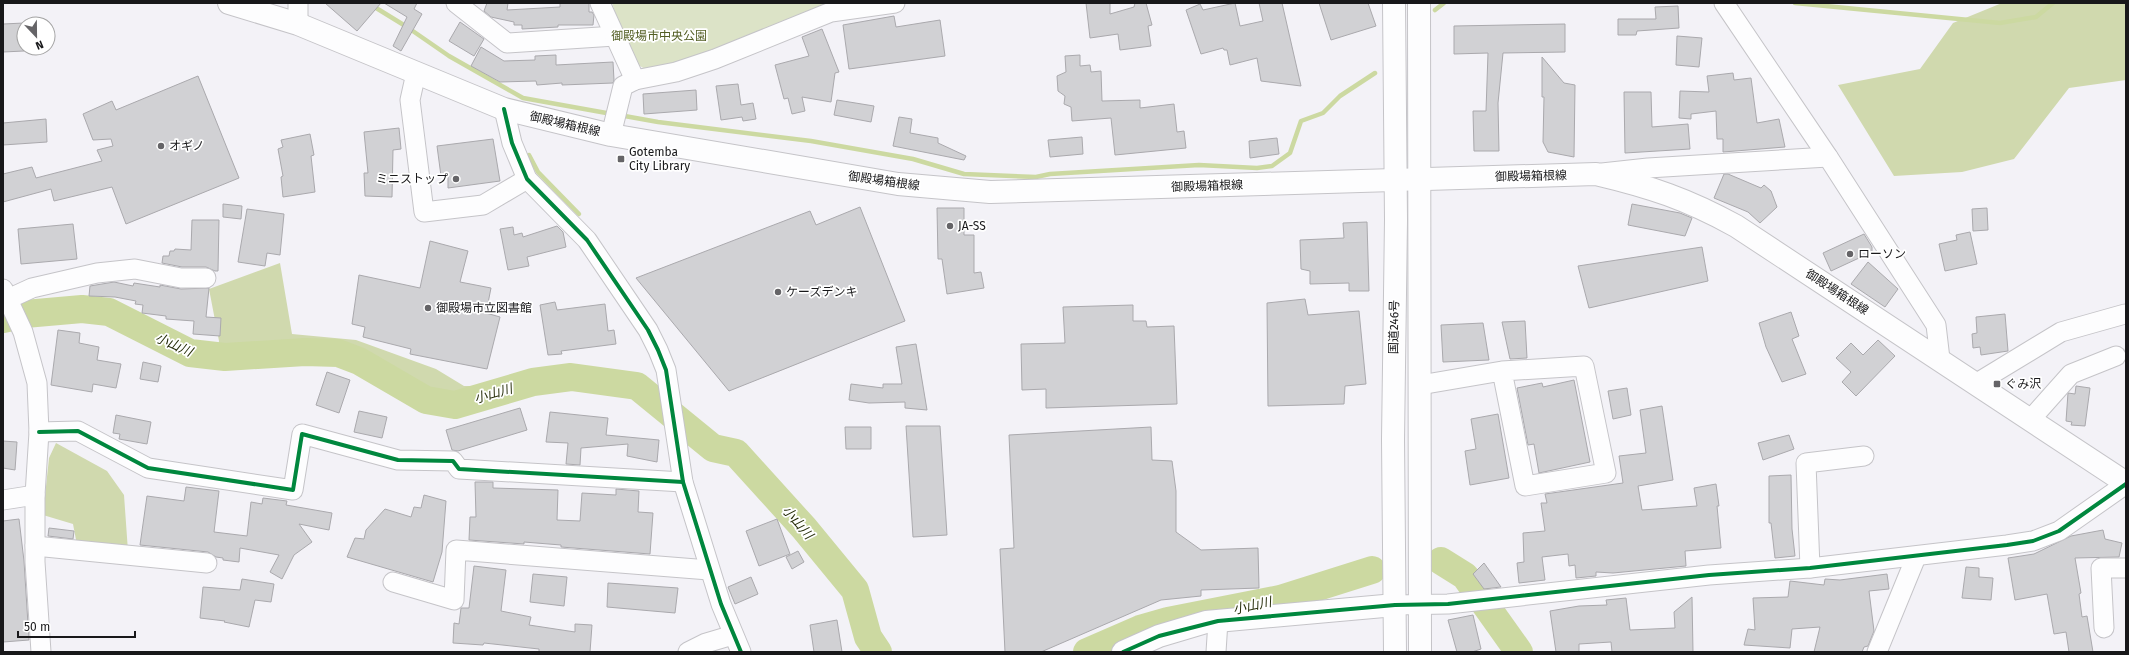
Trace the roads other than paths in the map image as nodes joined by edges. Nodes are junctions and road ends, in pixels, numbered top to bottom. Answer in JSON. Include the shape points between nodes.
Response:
{"nodes":[{"id":1,"x":229,"y":3,"type":"edge"},
{"id":2,"x":298,"y":3,"type":"edge"},
{"id":3,"x":456,"y":3,"type":"edge"},
{"id":4,"x":600,"y":3,"type":"edge"},
{"id":5,"x":895,"y":3,"type":"edge"},
{"id":6,"x":1394,"y":3,"type":"edge"},
{"id":7,"x":1419,"y":3,"type":"edge"},
{"id":8,"x":1724,"y":3,"type":"edge"},
{"id":9,"x":298,"y":24,"type":"junction"},
{"id":10,"x":615,"y":36,"type":"junction"},
{"id":11,"x":416,"y":73,"type":"junction"},
{"id":12,"x":635,"y":80,"type":"junction"},
{"id":13,"x":504,"y":109,"type":"junction"},
{"id":14,"x":611,"y":135,"type":"junction"},
{"id":15,"x":1828,"y":157,"type":"junction"},
{"id":16,"x":1596,"y":174,"type":"junction"},
{"id":17,"x":1418,"y":178,"type":"junction"},
{"id":18,"x":527,"y":179,"type":"junction"},
{"id":19,"x":1394,"y":179,"type":"junction"},
{"id":20,"x":206,"y":278,"type":"dead end"},
{"id":21,"x":7,"y":297,"type":"edge"},
{"id":22,"x":2125,"y":314,"type":"dead end"},
{"id":23,"x":2116,"y":356,"type":"dead end"},
{"id":24,"x":1940,"y":359,"type":"junction"},
{"id":25,"x":1502,"y":371,"type":"junction"},
{"id":26,"x":1976,"y":383,"type":"junction"},
{"id":27,"x":1420,"y":385,"type":"junction"},
{"id":28,"x":2031,"y":419,"type":"junction"},
{"id":29,"x":39,"y":432,"type":"junction"},
{"id":30,"x":1864,"y":456,"type":"dead end"},
{"id":31,"x":683,"y":482,"type":"junction"},
{"id":32,"x":2126,"y":483,"type":"edge"},
{"id":33,"x":35,"y":496,"type":"junction"},
{"id":34,"x":3,"y":500,"type":"edge"},
{"id":35,"x":35,"y":546,"type":"junction"},
{"id":36,"x":1916,"y":557,"type":"junction"},
{"id":37,"x":207,"y":563,"type":"dead end"},
{"id":38,"x":1810,"y":568,"type":"junction"},
{"id":39,"x":2126,"y":568,"type":"edge"},
{"id":40,"x":709,"y":570,"type":"junction"},
{"id":41,"x":393,"y":582,"type":"dead end"},
{"id":42,"x":1395,"y":605,"type":"junction"},
{"id":43,"x":1420,"y":605,"type":"junction"},
{"id":44,"x":1218,"y":621,"type":"junction"},
{"id":45,"x":2104,"y":628,"type":"dead end"},
{"id":46,"x":733,"y":634,"type":"junction"},
{"id":47,"x":41,"y":652,"type":"edge"},
{"id":48,"x":688,"y":652,"type":"edge"},
{"id":49,"x":741,"y":652,"type":"edge"},
{"id":50,"x":1123,"y":652,"type":"edge"},
{"id":51,"x":1216,"y":652,"type":"edge"},
{"id":52,"x":1395,"y":652,"type":"edge"},
{"id":53,"x":1420,"y":652,"type":"edge"},
{"id":54,"x":1877,"y":652,"type":"edge"}],
"edges":[{"from":1,"to":9,"type":"main road","name":"御殿場箱根線"},
{"from":2,"to":9,"type":"street"},
{"from":3,"to":10,"type":"street","via":[[507,43]]},
{"from":4,"to":10,"type":"street"},
{"from":5,"to":12,"type":"street","via":[[831,12],[715,60],[676,72]]},
{"from":6,"to":19,"type":"main road","name":"国道246号"},
{"from":7,"to":17,"type":"main road","name":"国道246号"},
{"from":8,"to":15,"type":"street"},
{"from":9,"to":11,"type":"main road","name":"御殿場箱根線"},
{"from":10,"to":12,"type":"street"},
{"from":11,"to":13,"type":"main road","name":"御殿場箱根線"},
{"from":11,"to":18,"type":"street","via":[[410,100],[424,212],[483,205]]},
{"from":12,"to":14,"type":"street","via":[[623,86]]},
{"from":13,"to":14,"type":"main road","name":"御殿場箱根線"},
{"from":13,"to":18,"type":"street","via":[[512,143]]},
{"from":14,"to":19,"type":"main road","name":"御殿場箱根線","via":[[898,184],[990,192]]},
{"from":15,"to":16,"type":"street","via":[[1648,168]]},
{"from":15,"to":24,"type":"street","via":[[1936,324]]},
{"from":16,"to":17,"type":"main road","name":"御殿場箱根線"},
{"from":16,"to":24,"type":"main road","name":"御殿場箱根線","via":[[1647,186],[1705,209]]},
{"from":17,"to":19,"type":"main road","name":"御殿場箱根線"},
{"from":17,"to":27,"type":"main road","name":"国道246号"},
{"from":18,"to":31,"type":"street","via":[[587,240],[648,330],[666,370]]},
{"from":19,"to":42,"type":"main road","name":"国道246号"},
{"from":20,"to":21,"type":"street","via":[[180,278],[136,269],[97,273],[32,288]]},
{"from":21,"to":29,"type":"street","via":[[23,332],[37,383]]},
{"from":22,"to":26,"type":"street","via":[[2061,332]]},
{"from":23,"to":28,"type":"street","via":[[2072,374]]},
{"from":24,"to":26,"type":"main road","name":"御殿場箱根線"},
{"from":25,"to":25,"type":"street","via":[[1584,366],[1606,473],[1525,486]]},
{"from":25,"to":27,"type":"street"},
{"from":26,"to":28,"type":"main road","name":"御殿場箱根線"},
{"from":27,"to":43,"type":"main road","name":"国道246号"},
{"from":28,"to":32,"type":"main road","name":"御殿場箱根線"},
{"from":29,"to":31,"type":"street","via":[[78,431],[148,468],[293,490],[302,434],[398,460],[453,461],[459,469]]},
{"from":29,"to":33,"type":"street"},
{"from":30,"to":38,"type":"street","via":[[1806,464]]},
{"from":31,"to":40,"type":"street"},
{"from":32,"to":36,"type":"street","via":[[2059,531],[2033,541]]},
{"from":33,"to":34,"type":"street"},
{"from":33,"to":35,"type":"street"},
{"from":35,"to":37,"type":"street"},
{"from":35,"to":47,"type":"street"},
{"from":36,"to":38,"type":"street"},
{"from":36,"to":54,"type":"street"},
{"from":38,"to":43,"type":"street","via":[[1709,574]]},
{"from":39,"to":45,"type":"street","via":[[2101,568]]},
{"from":40,"to":41,"type":"street","via":[[456,550],[454,600]]},
{"from":40,"to":46,"type":"street"},
{"from":42,"to":43,"type":"street"},
{"from":42,"to":44,"type":"main road"},
{"from":42,"to":52,"type":"main road","name":"国道246号"},
{"from":43,"to":53,"type":"main road","name":"国道246号"},
{"from":44,"to":50,"type":"main road","via":[[1159,636]]},
{"from":44,"to":51,"type":"street"},
{"from":46,"to":48,"type":"street"},
{"from":46,"to":49,"type":"street"}]}
